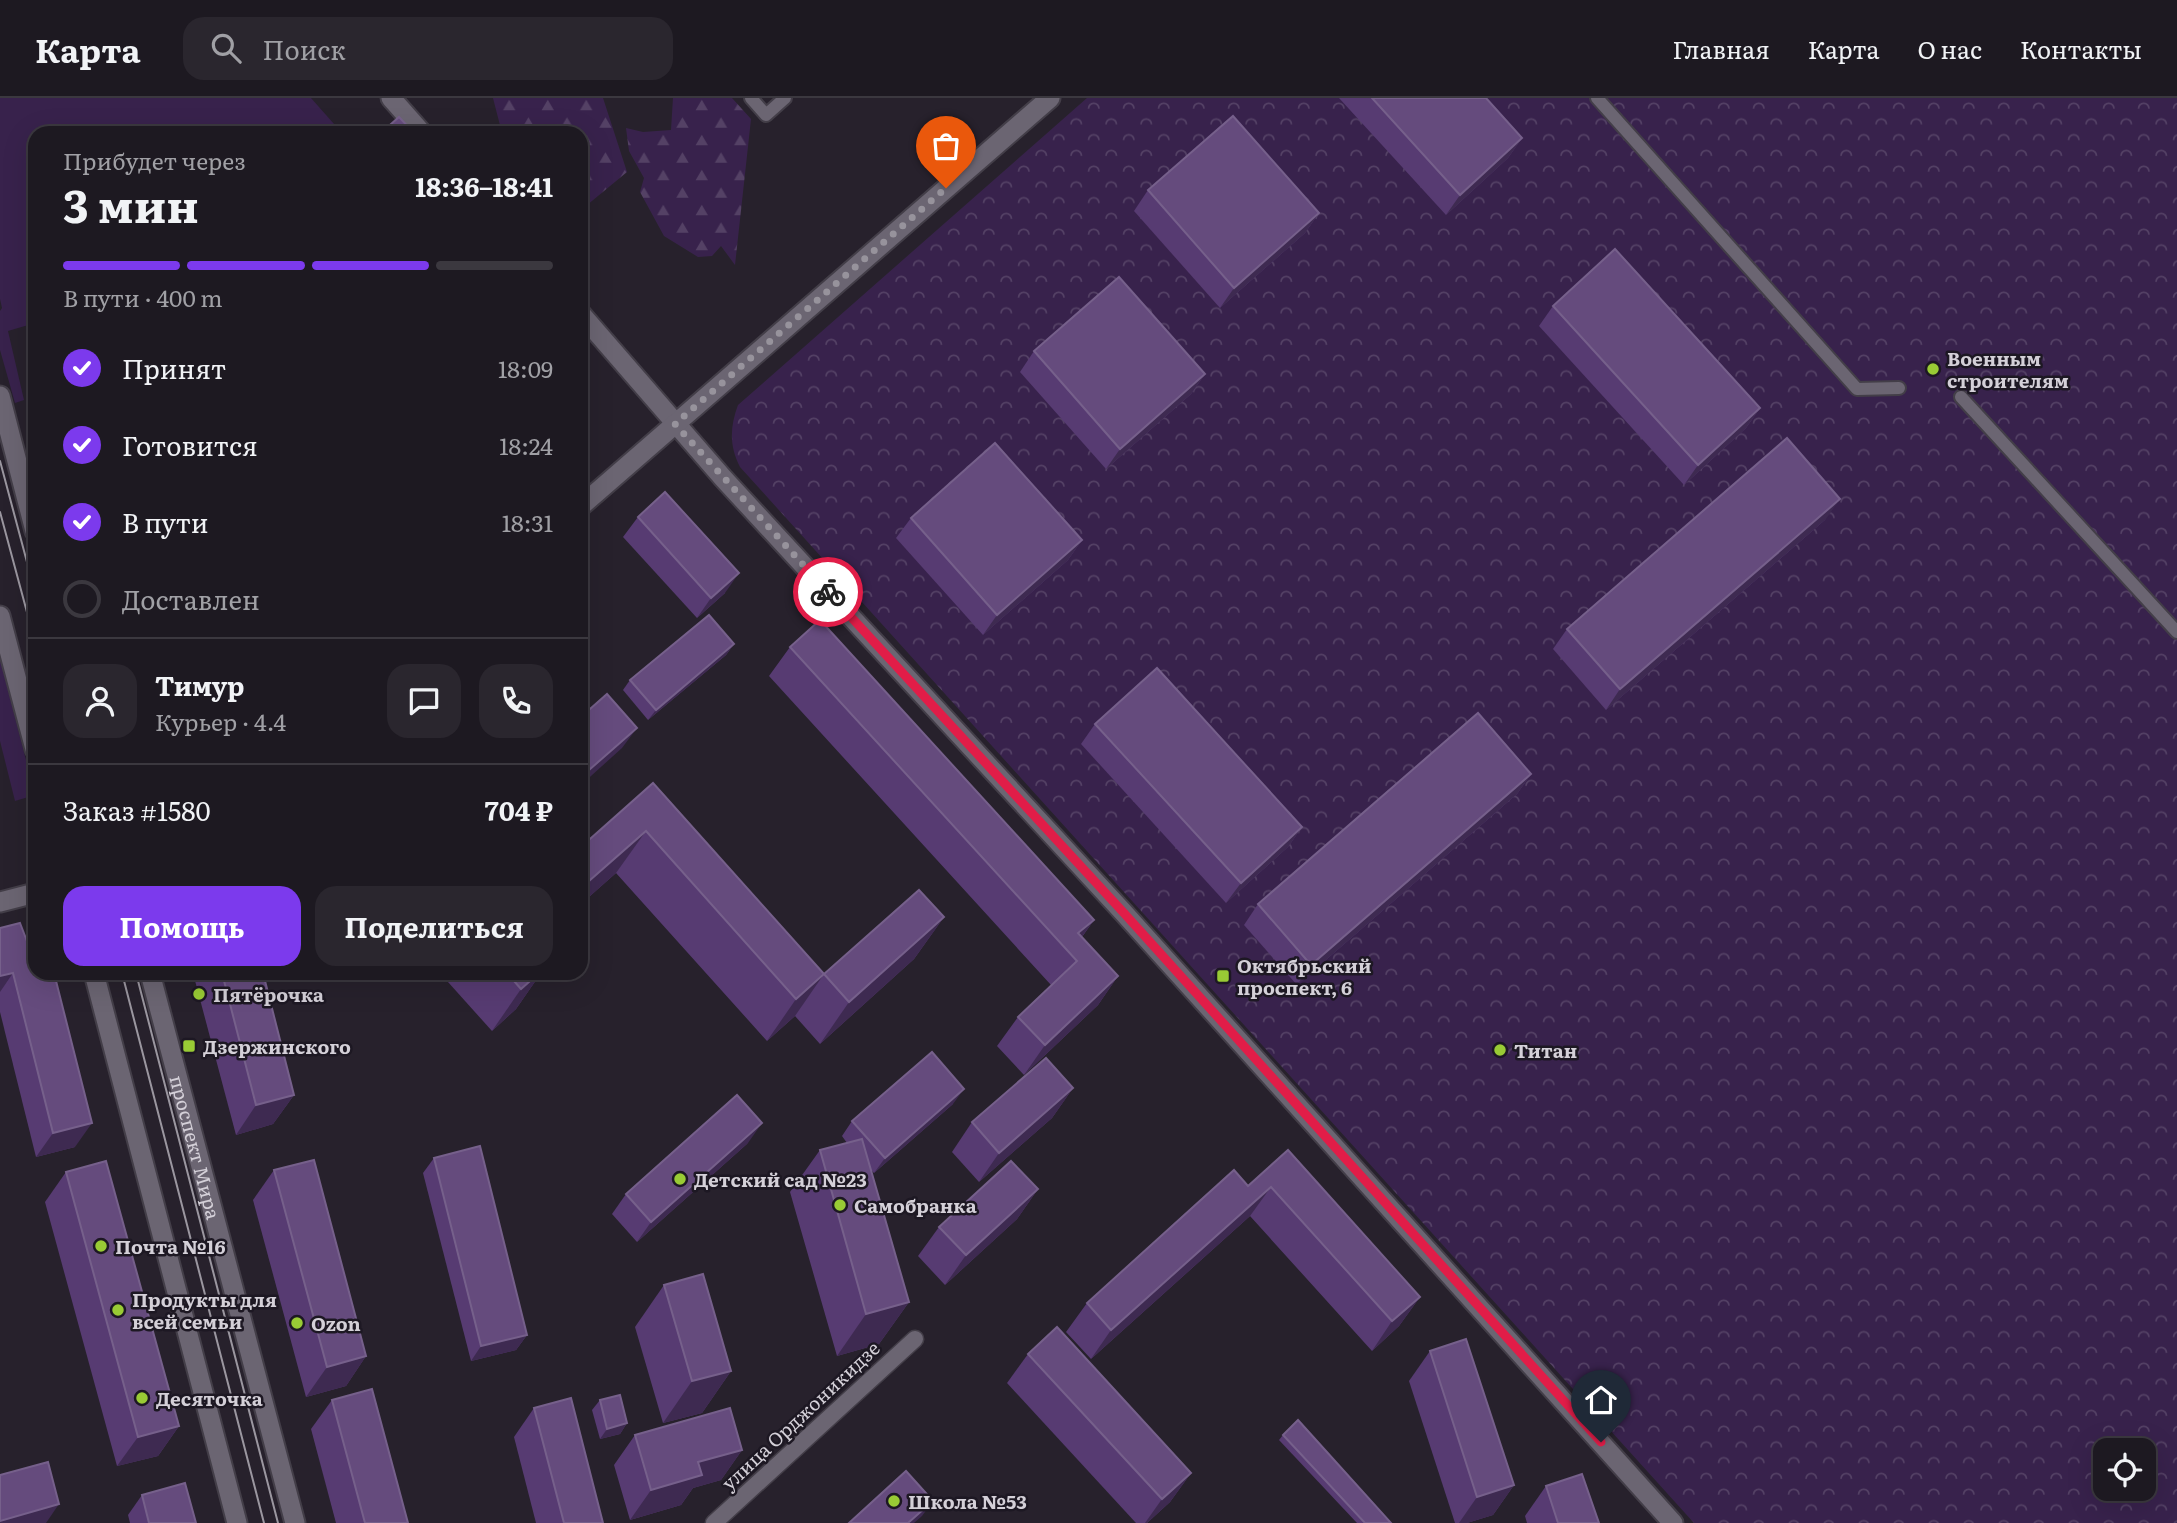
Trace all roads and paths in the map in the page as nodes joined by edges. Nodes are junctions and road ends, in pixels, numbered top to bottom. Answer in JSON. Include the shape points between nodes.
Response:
{"nodes":[{"id":1,"x":391,"y":98,"type":"edge"},
{"id":2,"x":751,"y":98,"type":"edge"},
{"id":3,"x":785,"y":98,"type":"edge"},
{"id":4,"x":1050,"y":98,"type":"edge"},
{"id":5,"x":1597,"y":98,"type":"edge"},
{"id":6,"x":416,"y":126,"type":"edge"},
{"id":7,"x":588,"y":322,"type":"edge"},
{"id":8,"x":1899,"y":388,"type":"dead end"},
{"id":9,"x":0,"y":396,"type":"edge"},
{"id":10,"x":1961,"y":397,"type":"dead end"},
{"id":11,"x":675,"y":424,"type":"junction"},
{"id":12,"x":588,"y":500,"type":"edge"},
{"id":13,"x":28,"y":504,"type":"edge"},
{"id":14,"x":0,"y":615,"type":"edge"},
{"id":15,"x":2177,"y":632,"type":"edge"},
{"id":16,"x":28,"y":722,"type":"edge"},
{"id":17,"x":28,"y":895,"type":"edge"},
{"id":18,"x":0,"y":902,"type":"edge"},
{"id":19,"x":96,"y":980,"type":"edge"},
{"id":20,"x":152,"y":980,"type":"edge"},
{"id":21,"x":915,"y":1339,"type":"dead end"},
{"id":22,"x":237,"y":1523,"type":"edge"},
{"id":23,"x":295,"y":1523,"type":"edge"},
{"id":24,"x":714,"y":1523,"type":"edge"},
{"id":25,"x":1673,"y":1523,"type":"edge"}],
"edges":[{"from":1,"to":6,"type":"street"},
{"from":2,"to":3,"type":"street","via":[[766,114]]},
{"from":4,"to":11,"type":"street"},
{"from":5,"to":8,"type":"street","via":[[1857,389]]},
{"from":7,"to":11,"type":"street"},
{"from":9,"to":13,"type":"street"},
{"from":10,"to":15,"type":"street"},
{"from":11,"to":12,"type":"street"},
{"from":11,"to":25,"type":"street","via":[[1123,912]]},
{"from":14,"to":16,"type":"street"},
{"from":17,"to":18,"type":"street"},
{"from":19,"to":22,"type":"street"},
{"from":20,"to":23,"type":"street","name":"проспект Мира"},
{"from":21,"to":24,"type":"street","name":"улица Орджоникидзе"}]}
